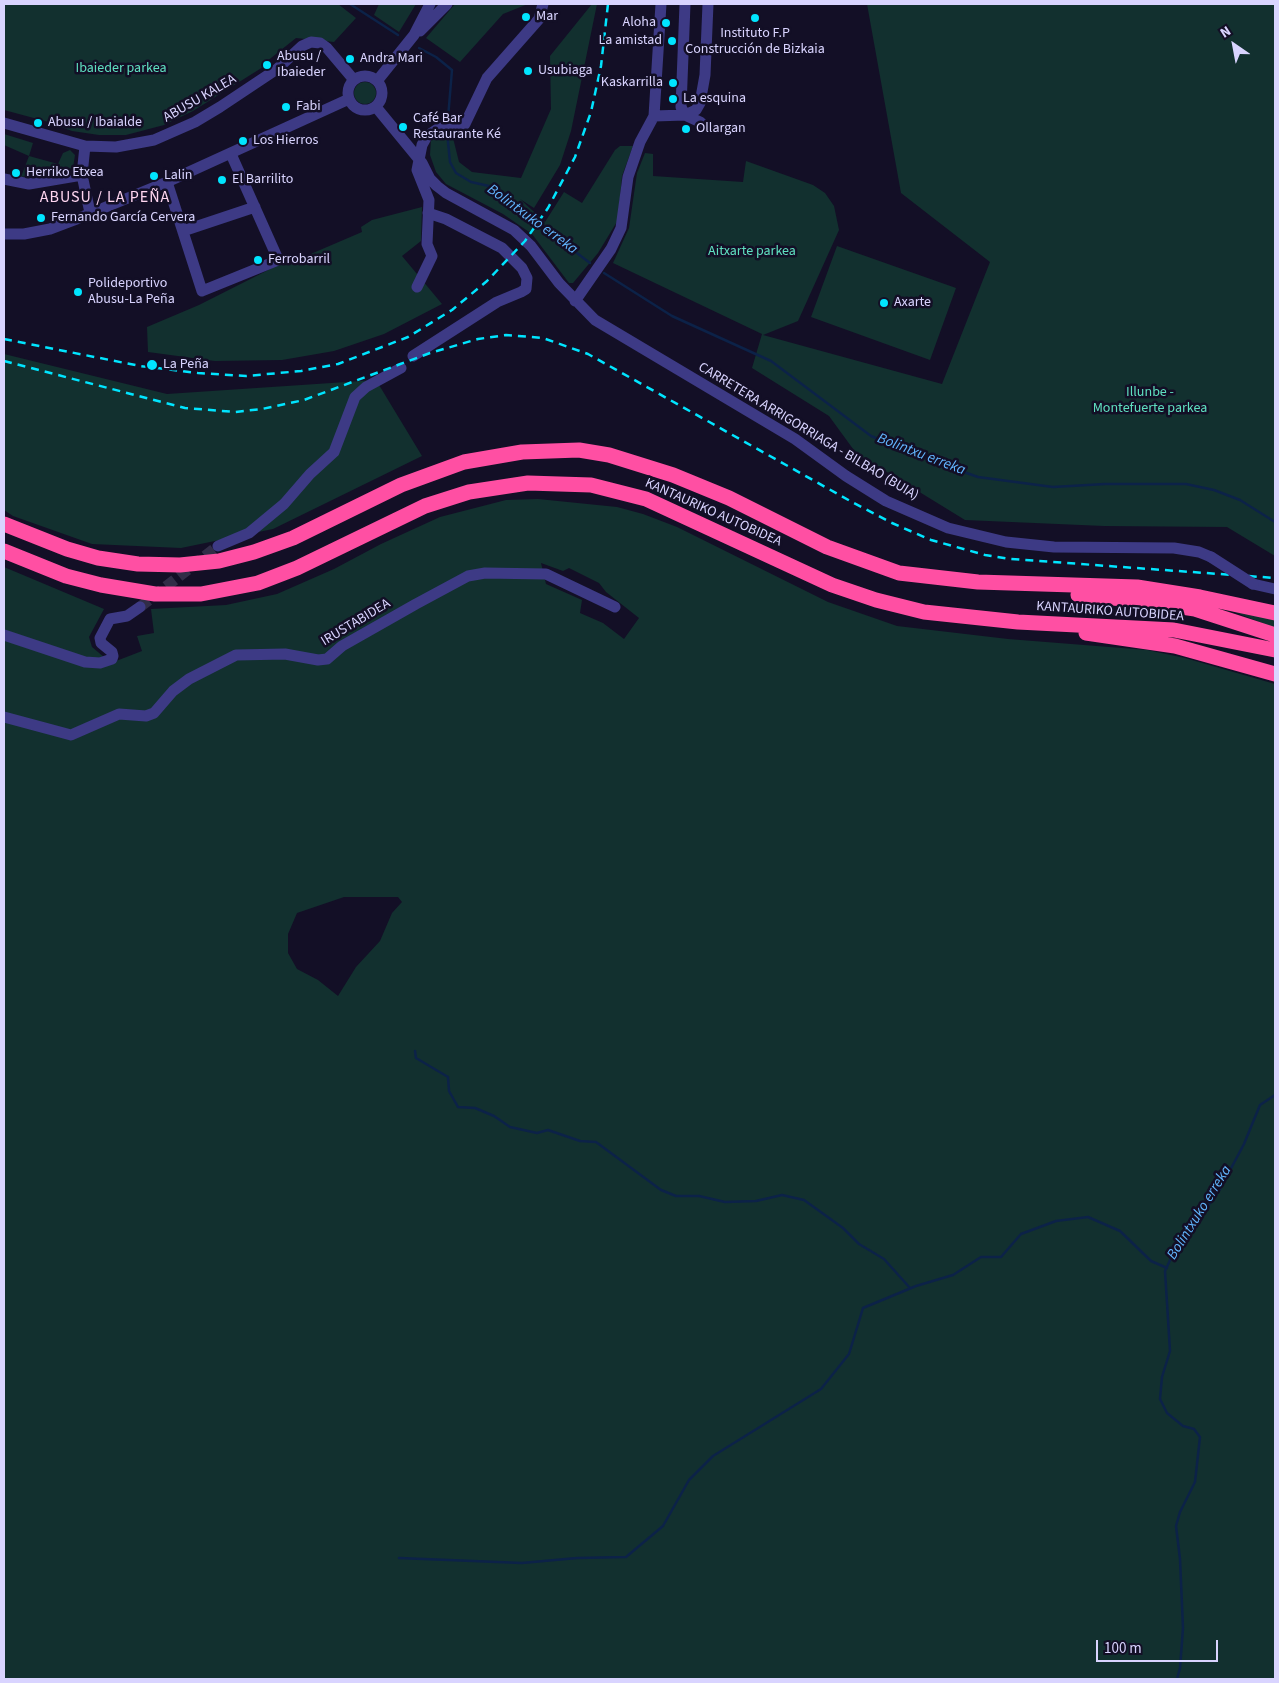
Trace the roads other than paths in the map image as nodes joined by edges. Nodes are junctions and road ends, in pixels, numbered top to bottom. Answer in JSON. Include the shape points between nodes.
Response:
{"nodes":[{"id":1,"x":430,"y":4,"type":"edge"},
{"id":2,"x":447,"y":4,"type":"edge"},
{"id":3,"x":543,"y":4,"type":"edge"},
{"id":4,"x":661,"y":4,"type":"edge"},
{"id":5,"x":685,"y":4,"type":"edge"},
{"id":6,"x":708,"y":4,"type":"edge"},
{"id":7,"x":414,"y":35,"type":"junction"},
{"id":8,"x":354,"y":80,"type":"junction"},
{"id":9,"x":377,"y":81,"type":"junction"},
{"id":10,"x":349,"y":99,"type":"junction"},
{"id":11,"x":376,"y":107,"type":"junction"},
{"id":12,"x":691,"y":113,"type":"junction"},
{"id":13,"x":654,"y":116,"type":"junction"},
{"id":14,"x":4,"y":122,"type":"edge"},
{"id":15,"x":706,"y":128,"type":"dead end"},
{"id":16,"x":422,"y":145,"type":"junction"},
{"id":17,"x":85,"y":146,"type":"junction"},
{"id":18,"x":408,"y":146,"type":"junction"},
{"id":19,"x":232,"y":154,"type":"junction"},
{"id":20,"x":418,"y":158,"type":"junction"},
{"id":21,"x":82,"y":175,"type":"junction"},
{"id":22,"x":4,"y":179,"type":"edge"},
{"id":23,"x":167,"y":182,"type":"junction"},
{"id":24,"x":255,"y":207,"type":"junction"},
{"id":25,"x":93,"y":212,"type":"junction"},
{"id":26,"x":428,"y":213,"type":"junction"},
{"id":27,"x":183,"y":231,"type":"junction"},
{"id":28,"x":4,"y":234,"type":"edge"},
{"id":29,"x":417,"y":286,"type":"dead end"},
{"id":30,"x":575,"y":301,"type":"junction"},
{"id":31,"x":413,"y":356,"type":"dead end"},
{"id":32,"x":401,"y":368,"type":"dead end"},
{"id":33,"x":4,"y":524,"type":"edge"},
{"id":34,"x":218,"y":546,"type":"tunnel mouth"},
{"id":35,"x":4,"y":551,"type":"edge"},
{"id":36,"x":899,"y":573,"type":"junction"},
{"id":37,"x":1275,"y":589,"type":"edge"},
{"id":38,"x":140,"y":607,"type":"tunnel mouth"},
{"id":39,"x":615,"y":607,"type":"dead end"},
{"id":40,"x":1275,"y":613,"type":"edge"},
{"id":41,"x":1018,"y":622,"type":"junction"},
{"id":42,"x":4,"y":635,"type":"edge"},
{"id":43,"x":1275,"y":635,"type":"edge"},
{"id":44,"x":1275,"y":650,"type":"edge"},
{"id":45,"x":1275,"y":674,"type":"edge"},
{"id":46,"x":4,"y":717,"type":"edge"}],
"edges":[{"from":1,"to":7,"type":"street"},
{"from":2,"to":7,"type":"street"},
{"from":3,"to":16,"type":"street","via":[[539,19],[487,78],[466,124],[460,128],[438,128],[427,136]]},
{"from":4,"to":13,"type":"street"},
{"from":5,"to":12,"type":"street","via":[[681,106]]},
{"from":6,"to":12,"type":"street","via":[[705,76],[700,103]]},
{"from":7,"to":9,"type":"street"},
{"from":8,"to":9,"type":"street","via":[[363,76]]},
{"from":8,"to":10,"type":"street","via":[[348,89]]},
{"from":8,"to":17,"type":"street","name":"ABUSU KALEA","via":[[327,48],[311,42],[243,93],[168,136],[116,147]]},
{"from":9,"to":11,"type":"street","via":[[382,91]]},
{"from":10,"to":11,"type":"street","via":[[360,110]]},
{"from":10,"to":19,"type":"street"},
{"from":11,"to":18,"type":"street","name":"CARRETERA ARRIGORRIAGA - BILBAO (BUIA)"},
{"from":12,"to":13,"type":"street"},
{"from":12,"to":15,"type":"street"},
{"from":13,"to":30,"type":"street","via":[[640,142],[628,177],[621,228],[611,249]]},
{"from":14,"to":17,"type":"street","name":"ABUSU KALEA"},
{"from":16,"to":18,"type":"street"},
{"from":16,"to":20,"type":"street"},
{"from":17,"to":21,"type":"street"},
{"from":18,"to":20,"type":"street","name":"CARRETERA ARRIGORRIAGA - BILBAO (BUIA)"},
{"from":19,"to":23,"type":"street"},
{"from":19,"to":24,"type":"street"},
{"from":20,"to":26,"type":"street","via":[[417,170],[429,200]]},
{"from":20,"to":30,"type":"street","name":"CARRETERA ARRIGORRIAGA - BILBAO (BUIA)","via":[[430,179],[446,193],[493,217],[522,237]]},
{"from":21,"to":22,"type":"street","via":[[29,184]]},
{"from":21,"to":25,"type":"street","via":[[89,208]]},
{"from":23,"to":25,"type":"street"},
{"from":23,"to":27,"type":"street"},
{"from":24,"to":27,"type":"street"},
{"from":24,"to":27,"type":"street","via":[[276,261],[202,291]]},
{"from":25,"to":28,"type":"street","via":[[50,229]]},
{"from":26,"to":29,"type":"street","via":[[427,244],[432,256]]},
{"from":26,"to":31,"type":"street","via":[[502,248],[522,268],[527,278],[526,289],[497,302]]},
{"from":30,"to":37,"type":"street","name":"CARRETERA ARRIGORRIAGA - BILBAO (BUIA)","bridge":true,"via":[[610,331],[795,439],[886,501],[926,520],[978,537],[1027,545],[1174,548],[1199,552],[1253,584]]},
{"from":32,"to":34,"type":"street","via":[[366,387],[355,397],[334,452],[284,504],[249,533]]},
{"from":33,"to":36,"type":"highway","name":"KANTAURIKO AUTOBIDEA","via":[[67,549],[106,559],[180,565],[219,561],[293,538],[401,485],[464,462],[522,452],[579,450],[672,475],[730,498],[827,546]]},
{"from":35,"to":41,"type":"highway","name":"KANTAURIKO AUTOBIDEA","via":[[66,576],[101,585],[154,594],[201,594],[266,580],[425,506],[469,492],[528,483],[591,485],[646,499],[832,585],[876,600],[924,612]]},
{"from":36,"to":40,"type":"highway","name":"KANTAURIKO AUTOBIDEA","via":[[978,582],[1137,587]]},
{"from":36,"to":43,"type":"highway","via":[[934,584],[974,590],[1077,594],[1195,609]]},
{"from":38,"to":42,"type":"street","via":[[128,616],[110,619],[100,638],[113,656],[100,663],[85,662]]},
{"from":39,"to":46,"type":"street","name":"IRUSTABIDEA","via":[[546,574],[485,573],[468,576],[342,646],[327,659],[286,654],[236,655],[189,679],[173,691],[154,713],[146,716],[119,714],[71,735]]},
{"from":41,"to":44,"type":"highway","name":"KANTAURIKO AUTOBIDEA","via":[[1174,630]]},
{"from":41,"to":45,"type":"highway","via":[[1175,646]]}]}
